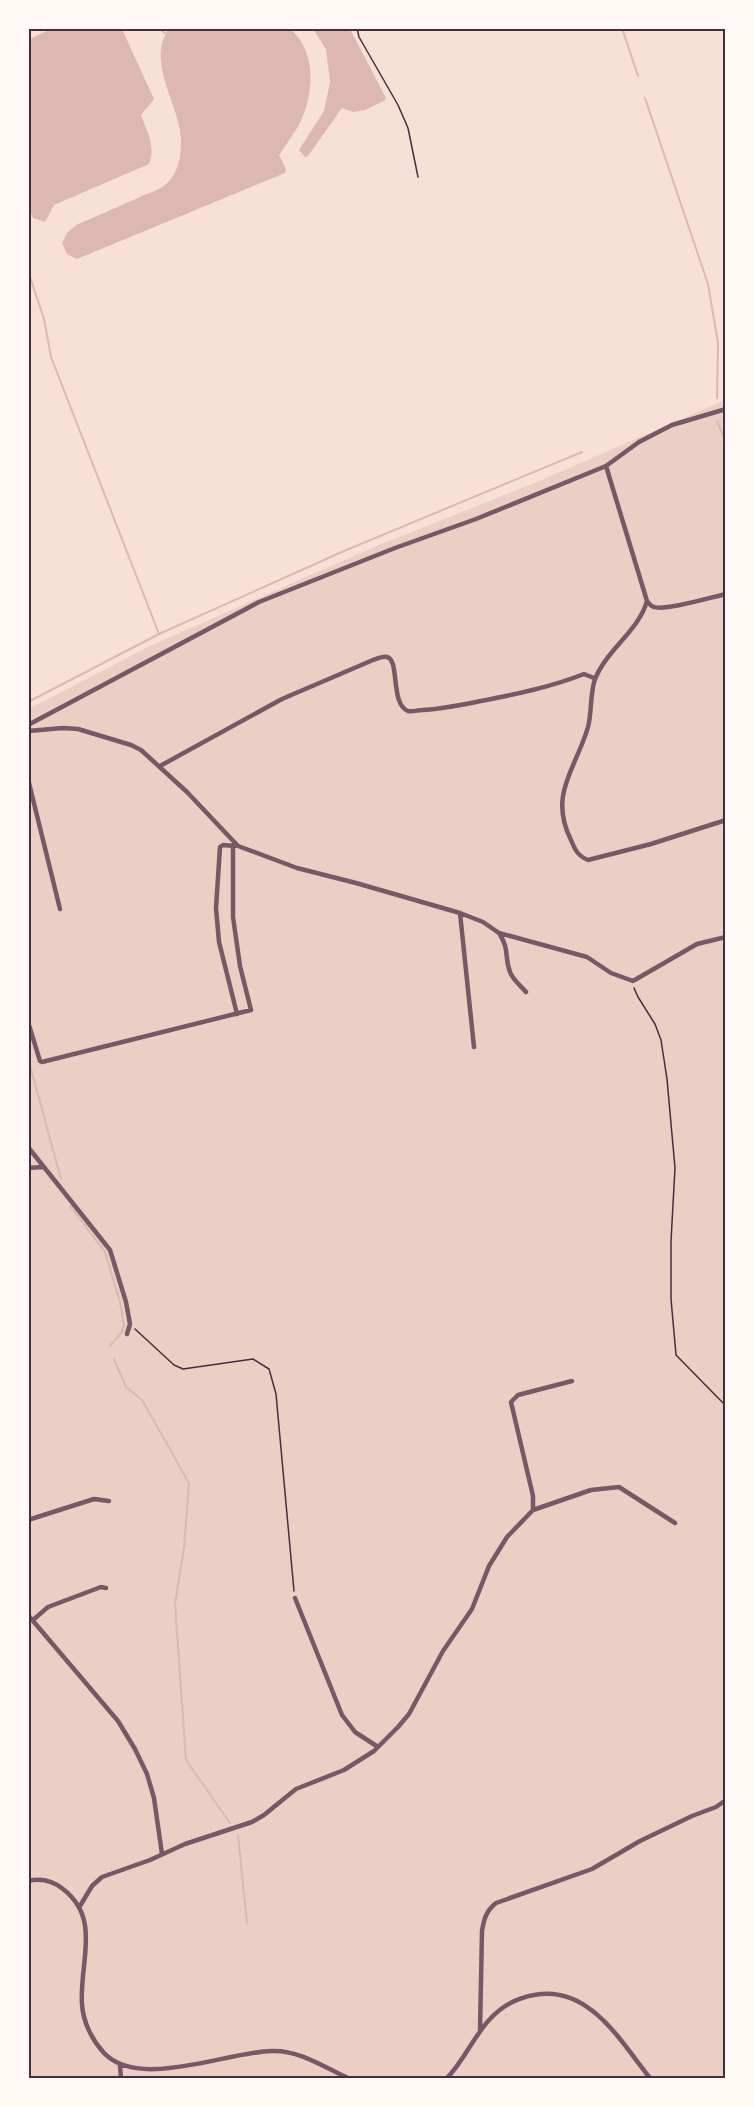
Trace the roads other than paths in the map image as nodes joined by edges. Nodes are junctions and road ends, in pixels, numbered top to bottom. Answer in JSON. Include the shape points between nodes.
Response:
{"nodes":[{"id":1,"x":726,"y":409,"type":"edge"},
{"id":2,"x":606,"y":466,"type":"junction"},
{"id":3,"x":726,"y":594,"type":"edge"},
{"id":4,"x":647,"y":601,"type":"junction"},
{"id":5,"x":594,"y":678,"type":"junction"},
{"id":6,"x":28,"y":725,"type":"edge"},
{"id":7,"x":28,"y":731,"type":"edge"},
{"id":8,"x":160,"y":766,"type":"junction"},
{"id":9,"x":28,"y":779,"type":"edge"},
{"id":10,"x":726,"y":820,"type":"edge"},
{"id":11,"x":235,"y":846,"type":"junction"},
{"id":12,"x":60,"y":909,"type":"dead end"},
{"id":13,"x":460,"y":913,"type":"junction"},
{"id":14,"x":499,"y":933,"type":"junction"},
{"id":15,"x":726,"y":937,"type":"edge"},
{"id":16,"x":526,"y":992,"type":"dead end"},
{"id":17,"x":237,"y":1014,"type":"junction"},
{"id":18,"x":28,"y":1023,"type":"edge"},
{"id":19,"x":474,"y":1047,"type":"dead end"},
{"id":20,"x":28,"y":1148,"type":"edge"},
{"id":21,"x":43,"y":1167,"type":"junction"},
{"id":22,"x":28,"y":1168,"type":"edge"},
{"id":23,"x":127,"y":1334,"type":"dead end"},
{"id":24,"x":572,"y":1380,"type":"dead end"},
{"id":25,"x":109,"y":1501,"type":"dead end"},
{"id":26,"x":533,"y":1510,"type":"junction"},
{"id":27,"x":28,"y":1520,"type":"edge"},
{"id":28,"x":675,"y":1523,"type":"dead end"},
{"id":29,"x":106,"y":1588,"type":"dead end"},
{"id":30,"x":295,"y":1598,"type":"road end"},
{"id":31,"x":28,"y":1615,"type":"edge"},
{"id":32,"x":33,"y":1620,"type":"junction"},
{"id":33,"x":378,"y":1747,"type":"junction"},
{"id":34,"x":726,"y":1800,"type":"edge"},
{"id":35,"x":162,"y":1854,"type":"junction"},
{"id":36,"x":28,"y":1881,"type":"edge"},
{"id":37,"x":80,"y":1906,"type":"junction"},
{"id":38,"x":480,"y":2030,"type":"junction"},
{"id":39,"x":120,"y":2066,"type":"junction"},
{"id":40,"x":120,"y":2079,"type":"edge"},
{"id":41,"x":348,"y":2079,"type":"edge"},
{"id":42,"x":447,"y":2079,"type":"edge"},
{"id":43,"x":650,"y":2079,"type":"edge"}],
"edges":[{"from":1,"to":2,"type":"street","via":[[672,425]]},
{"from":2,"to":4,"type":"street"},
{"from":2,"to":6,"type":"street","via":[[259,602]]},
{"from":3,"to":4,"type":"street","via":[[655,608]]},
{"from":4,"to":5,"type":"street","via":[[635,624]]},
{"from":5,"to":8,"type":"street","via":[[584,674],[527,692],[410,711],[398,699],[392,664],[386,657],[282,699]]},
{"from":5,"to":10,"type":"street","via":[[589,725],[562,798],[563,825],[580,857],[588,860]]},
{"from":7,"to":8,"type":"street","via":[[63,728],[95,734],[131,745]]},
{"from":8,"to":11,"type":"street"},
{"from":9,"to":12,"type":"street"},
{"from":11,"to":13,"type":"street","via":[[297,868]]},
{"from":11,"to":17,"type":"street","via":[[233,917],[251,1010]]},
{"from":11,"to":17,"type":"street","via":[[220,847],[216,908],[219,942]]},
{"from":13,"to":14,"type":"street"},
{"from":13,"to":19,"type":"street"},
{"from":14,"to":15,"type":"street","via":[[587,957],[611,973],[633,981],[697,944]]},
{"from":14,"to":16,"type":"street","via":[[507,948],[509,970]]},
{"from":17,"to":18,"type":"street","via":[[42,1062]]},
{"from":20,"to":21,"type":"street"},
{"from":21,"to":22,"type":"street"},
{"from":21,"to":23,"type":"street","via":[[110,1250],[126,1302]]},
{"from":24,"to":26,"type":"street","via":[[518,1395],[511,1402]]},
{"from":25,"to":27,"type":"street","via":[[94,1499]]},
{"from":26,"to":28,"type":"street","via":[[591,1490],[619,1487]]},
{"from":26,"to":33,"type":"street","via":[[507,1537],[489,1566],[471,1609],[409,1714]]},
{"from":29,"to":32,"type":"street","via":[[48,1607]]},
{"from":30,"to":33,"type":"street","via":[[342,1715],[355,1732]]},
{"from":31,"to":32,"type":"street"},
{"from":32,"to":35,"type":"street","via":[[118,1721],[135,1749],[154,1798]]},
{"from":33,"to":35,"type":"street","via":[[344,1770],[296,1789],[258,1819]]},
{"from":34,"to":38,"type":"street","via":[[592,1869],[488,1909],[482,1932]]},
{"from":35,"to":37,"type":"street","via":[[102,1877]]},
{"from":36,"to":37,"type":"street","via":[[57,1884]]},
{"from":37,"to":39,"type":"street","via":[[86,1931],[83,2014],[94,2041]]},
{"from":38,"to":42,"type":"street"},
{"from":38,"to":43,"type":"street","via":[[504,2006],[523,1997],[560,1995],[591,2008]]},
{"from":39,"to":40,"type":"street"},
{"from":39,"to":41,"type":"street","via":[[157,2069],[271,2051],[305,2057]]}]}
